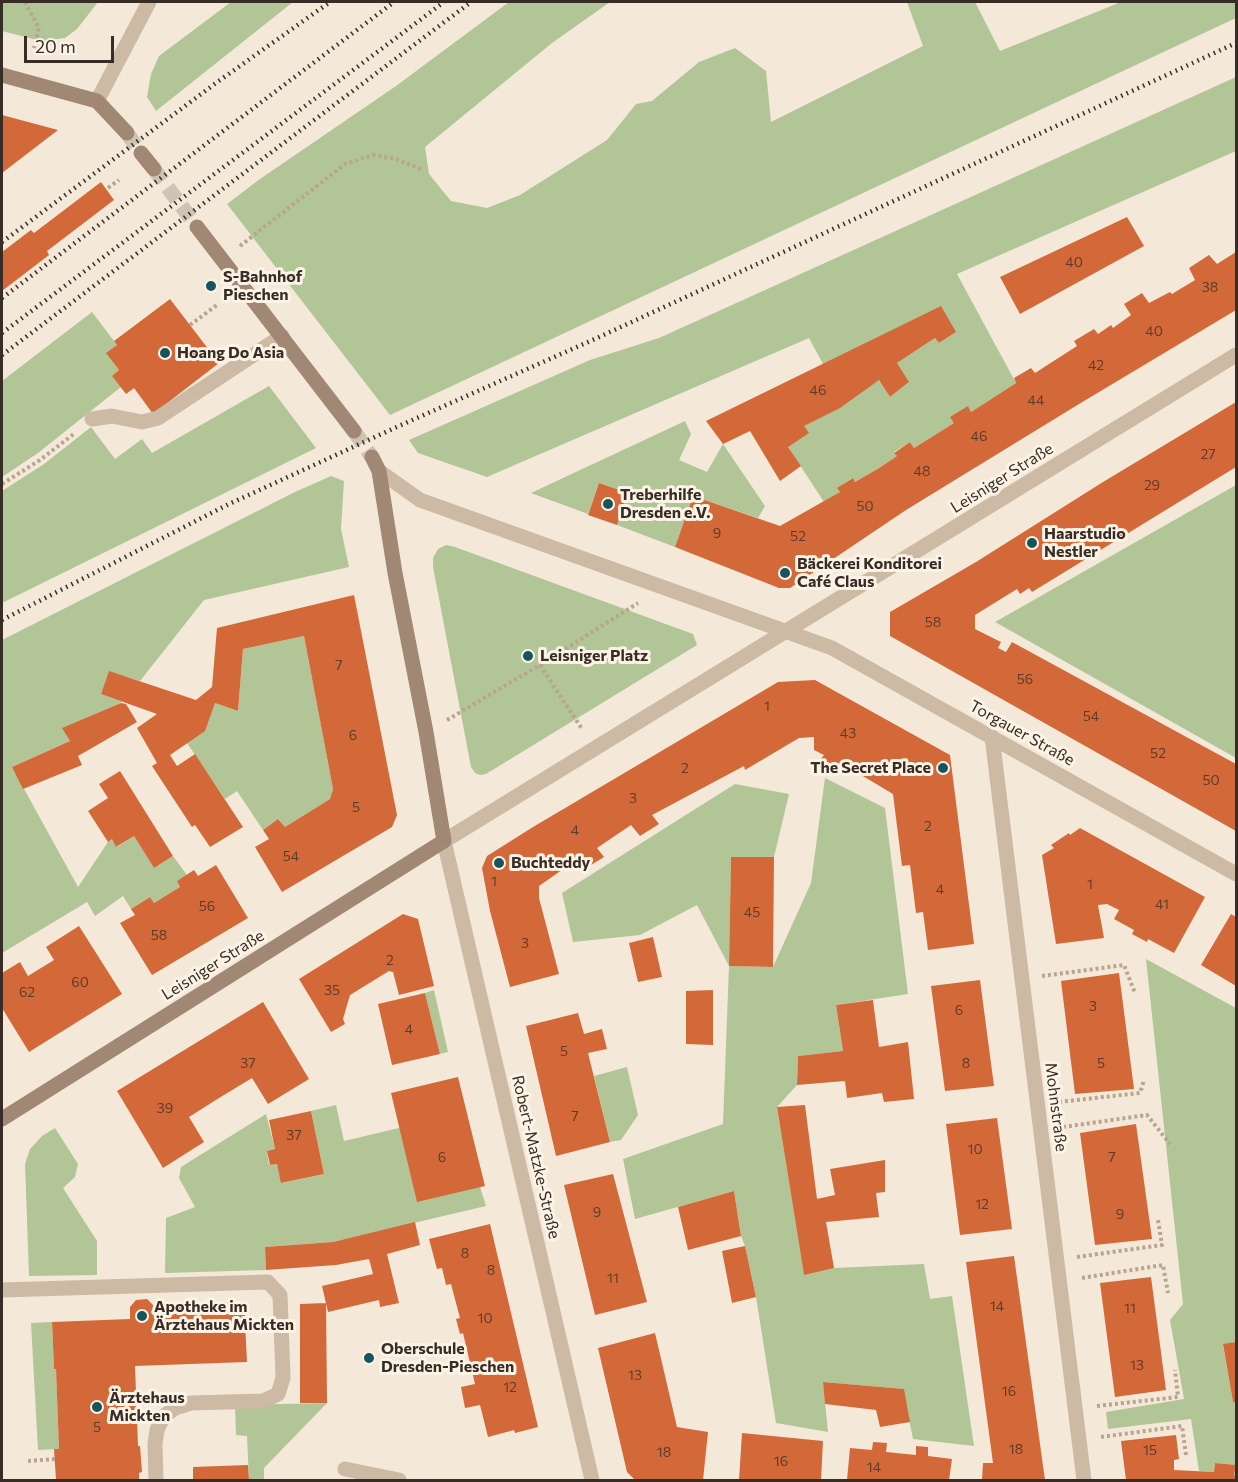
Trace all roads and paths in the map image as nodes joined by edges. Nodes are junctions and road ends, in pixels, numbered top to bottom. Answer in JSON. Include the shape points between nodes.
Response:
{"nodes":[{"id":1,"x":25,"y":2,"type":"edge"},
{"id":2,"x":149,"y":2,"type":"edge"},
{"id":3,"x":34,"y":48,"type":"dead end"},
{"id":4,"x":2,"y":75,"type":"edge"},
{"id":5,"x":98,"y":101,"type":"junction"},
{"id":6,"x":127,"y":133,"type":"tunnel mouth"},
{"id":7,"x":141,"y":153,"type":"tunnel mouth"},
{"id":8,"x":154,"y":169,"type":"tunnel mouth"},
{"id":9,"x":421,"y":169,"type":"dead end"},
{"id":10,"x":119,"y":180,"type":"dead end"},
{"id":11,"x":108,"y":188,"type":"dead end"},
{"id":12,"x":197,"y":227,"type":"tunnel mouth"},
{"id":13,"x":222,"y":259,"type":"junction"},
{"id":14,"x":217,"y":305,"type":"dead end"},
{"id":15,"x":190,"y":325,"type":"dead end"},
{"id":16,"x":282,"y":336,"type":"junction"},
{"id":17,"x":1236,"y":355,"type":"edge"},
{"id":18,"x":92,"y":419,"type":"joint"},
{"id":19,"x":354,"y":431,"type":"tunnel mouth"},
{"id":20,"x":372,"y":457,"type":"tunnel mouth"},
{"id":21,"x":380,"y":471,"type":"junction"},
{"id":22,"x":2,"y":484,"type":"edge"},
{"id":23,"x":664,"y":587,"type":"junction"},
{"id":24,"x":786,"y":632,"type":"junction"},
{"id":25,"x":540,"y":665,"type":"junction"},
{"id":26,"x":426,"y":732,"type":"junction"},
{"id":27,"x":992,"y":737,"type":"junction"},
{"id":28,"x":596,"y":749,"type":"junction"},
{"id":29,"x":444,"y":841,"type":"junction"},
{"id":30,"x":1236,"y":874,"type":"edge"},
{"id":31,"x":1021,"y":978,"type":"junction"},
{"id":32,"x":1135,"y":993,"type":"dead end"},
{"id":33,"x":1144,"y":1080,"type":"dead end"},
{"id":34,"x":1037,"y":1105,"type":"junction"},
{"id":35,"x":2,"y":1119,"type":"edge"},
{"id":36,"x":1040,"y":1131,"type":"junction"},
{"id":37,"x":1170,"y":1144,"type":"dead end"},
{"id":38,"x":1158,"y":1220,"type":"dead end"},
{"id":39,"x":1056,"y":1260,"type":"junction"},
{"id":40,"x":1059,"y":1282,"type":"junction"},
{"id":41,"x":2,"y":1290,"type":"edge"},
{"id":42,"x":1168,"y":1293,"type":"dead end"},
{"id":43,"x":1175,"y":1370,"type":"dead end"},
{"id":44,"x":1075,"y":1409,"type":"junction"},
{"id":45,"x":1079,"y":1441,"type":"junction"},
{"id":46,"x":1186,"y":1455,"type":"dead end"},
{"id":47,"x":55,"y":1459,"type":"dead end"},
{"id":48,"x":28,"y":1461,"type":"dead end"},
{"id":49,"x":345,"y":1469,"type":"dead end"},
{"id":50,"x":156,"y":1480,"type":"edge"},
{"id":51,"x":399,"y":1480,"type":"edge"},
{"id":52,"x":591,"y":1480,"type":"edge"},
{"id":53,"x":1084,"y":1480,"type":"edge"}],
"edges":[{"from":1,"to":3,"type":"path","via":[[39,28]]},
{"from":2,"to":5,"type":"street"},
{"from":4,"to":5,"type":"street"},
{"from":5,"to":6,"type":"street"},
{"from":7,"to":8,"type":"street"},
{"from":9,"to":13,"type":"path","via":[[373,155],[345,164]]},
{"from":10,"to":11,"type":"path"},
{"from":12,"to":13,"type":"street"},
{"from":13,"to":16,"type":"street"},
{"from":14,"to":15,"type":"path"},
{"from":16,"to":18,"type":"street","via":[[158,418],[142,422],[112,416]]},
{"from":16,"to":19,"type":"street"},
{"from":17,"to":24,"type":"street","name":"Leisniger Straße"},
{"from":18,"to":22,"type":"path"},
{"from":20,"to":21,"type":"street"},
{"from":21,"to":23,"type":"street","via":[[420,500]]},
{"from":21,"to":26,"type":"street"},
{"from":23,"to":24,"type":"street"},
{"from":23,"to":25,"type":"path"},
{"from":24,"to":27,"type":"street","name":"Torgauer Straße","via":[[832,648]]},
{"from":24,"to":28,"type":"street"},
{"from":25,"to":26,"type":"path"},
{"from":25,"to":28,"type":"path"},
{"from":26,"to":29,"type":"street"},
{"from":27,"to":30,"type":"street","name":"Torgauer Straße"},
{"from":27,"to":31,"type":"street","name":"Mohnstraße"},
{"from":28,"to":29,"type":"street"},
{"from":29,"to":35,"type":"street","name":"Leisniger Straße"},
{"from":29,"to":52,"type":"street","name":"Robert-Matzke-Straße"},
{"from":31,"to":32,"type":"path","via":[[1124,965]]},
{"from":31,"to":34,"type":"street","name":"Mohnstraße"},
{"from":33,"to":34,"type":"path","via":[[1140,1093]]},
{"from":34,"to":36,"type":"street","name":"Mohnstraße"},
{"from":36,"to":37,"type":"path","via":[[1147,1115]]},
{"from":36,"to":39,"type":"street","name":"Mohnstraße"},
{"from":38,"to":39,"type":"path","via":[[1162,1245]]},
{"from":39,"to":40,"type":"street","name":"Mohnstraße"},
{"from":40,"to":42,"type":"path","via":[[1163,1265]]},
{"from":40,"to":44,"type":"street","name":"Mohnstraße"},
{"from":41,"to":50,"type":"street","via":[[268,1282],[280,1295],[283,1378],[278,1394],[263,1401],[190,1403],[175,1408],[157,1430]]},
{"from":43,"to":44,"type":"path","via":[[1178,1397]]},
{"from":44,"to":45,"type":"street","name":"Mohnstraße"},
{"from":45,"to":46,"type":"path","via":[[1182,1426]]},
{"from":45,"to":53,"type":"street","name":"Mohnstraße"},
{"from":47,"to":48,"type":"path"},
{"from":49,"to":51,"type":"street"}]}
